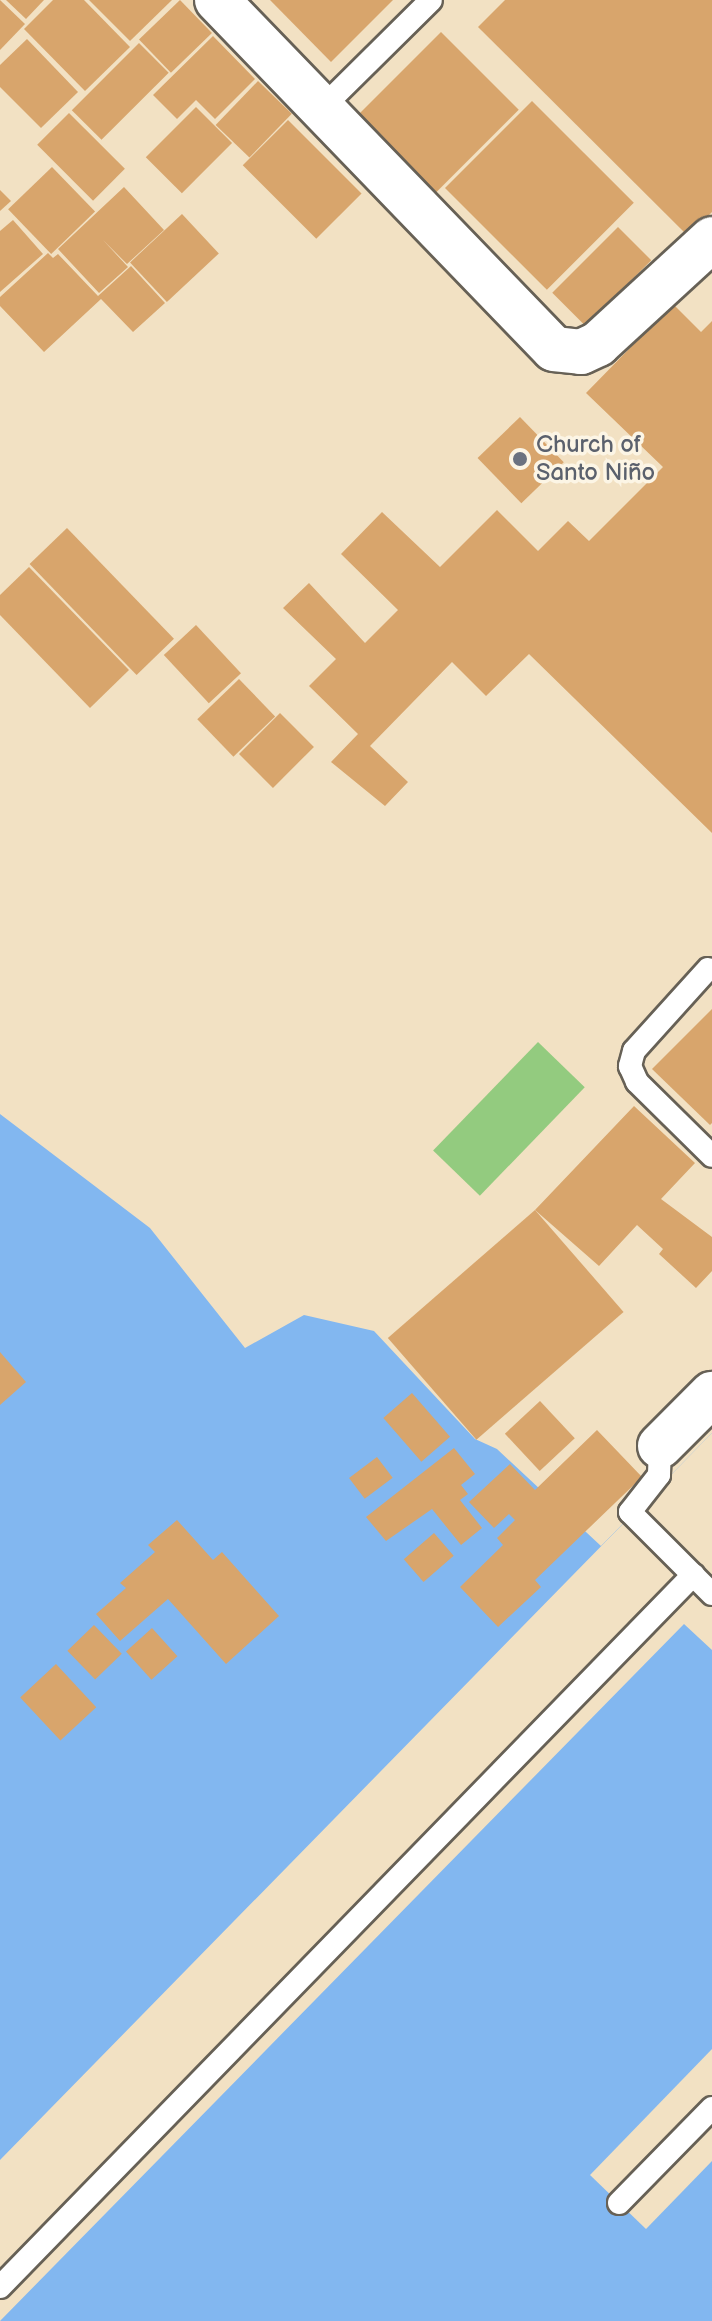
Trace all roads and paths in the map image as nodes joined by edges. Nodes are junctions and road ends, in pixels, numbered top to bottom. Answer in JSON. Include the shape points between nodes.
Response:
{"nodes":[{"id":1,"x":217,"y":0,"type":"edge"},
{"id":2,"x":431,"y":0,"type":"edge"},
{"id":3,"x":322,"y":108,"type":"junction"},
{"id":4,"x":712,"y":239,"type":"edge"},
{"id":5,"x":708,"y":969,"type":"dead end"},
{"id":6,"x":712,"y":1156,"type":"edge"},
{"id":7,"x":712,"y":1394,"type":"edge"},
{"id":8,"x":660,"y":1446,"type":"joint"},
{"id":9,"x":693,"y":1575,"type":"junction"},
{"id":10,"x":712,"y":1594,"type":"edge"},
{"id":11,"x":712,"y":2108,"type":"edge"},
{"id":12,"x":619,"y":2203,"type":"dead end"},
{"id":13,"x":0,"y":2287,"type":"edge"}],
"edges":[{"from":1,"to":3,"type":"street"},
{"from":2,"to":3,"type":"lane"},
{"from":3,"to":4,"type":"street","via":[[554,349],[581,352],[598,344]]},
{"from":5,"to":6,"type":"lane","via":[[634,1051],[630,1066],[637,1082]]},
{"from":7,"to":8,"type":"street"},
{"from":8,"to":9,"type":"lane","via":[[659,1475],[630,1512]]},
{"from":9,"to":10,"type":"lane"},
{"from":9,"to":13,"type":"lane"},
{"from":11,"to":12,"type":"lane"}]}
